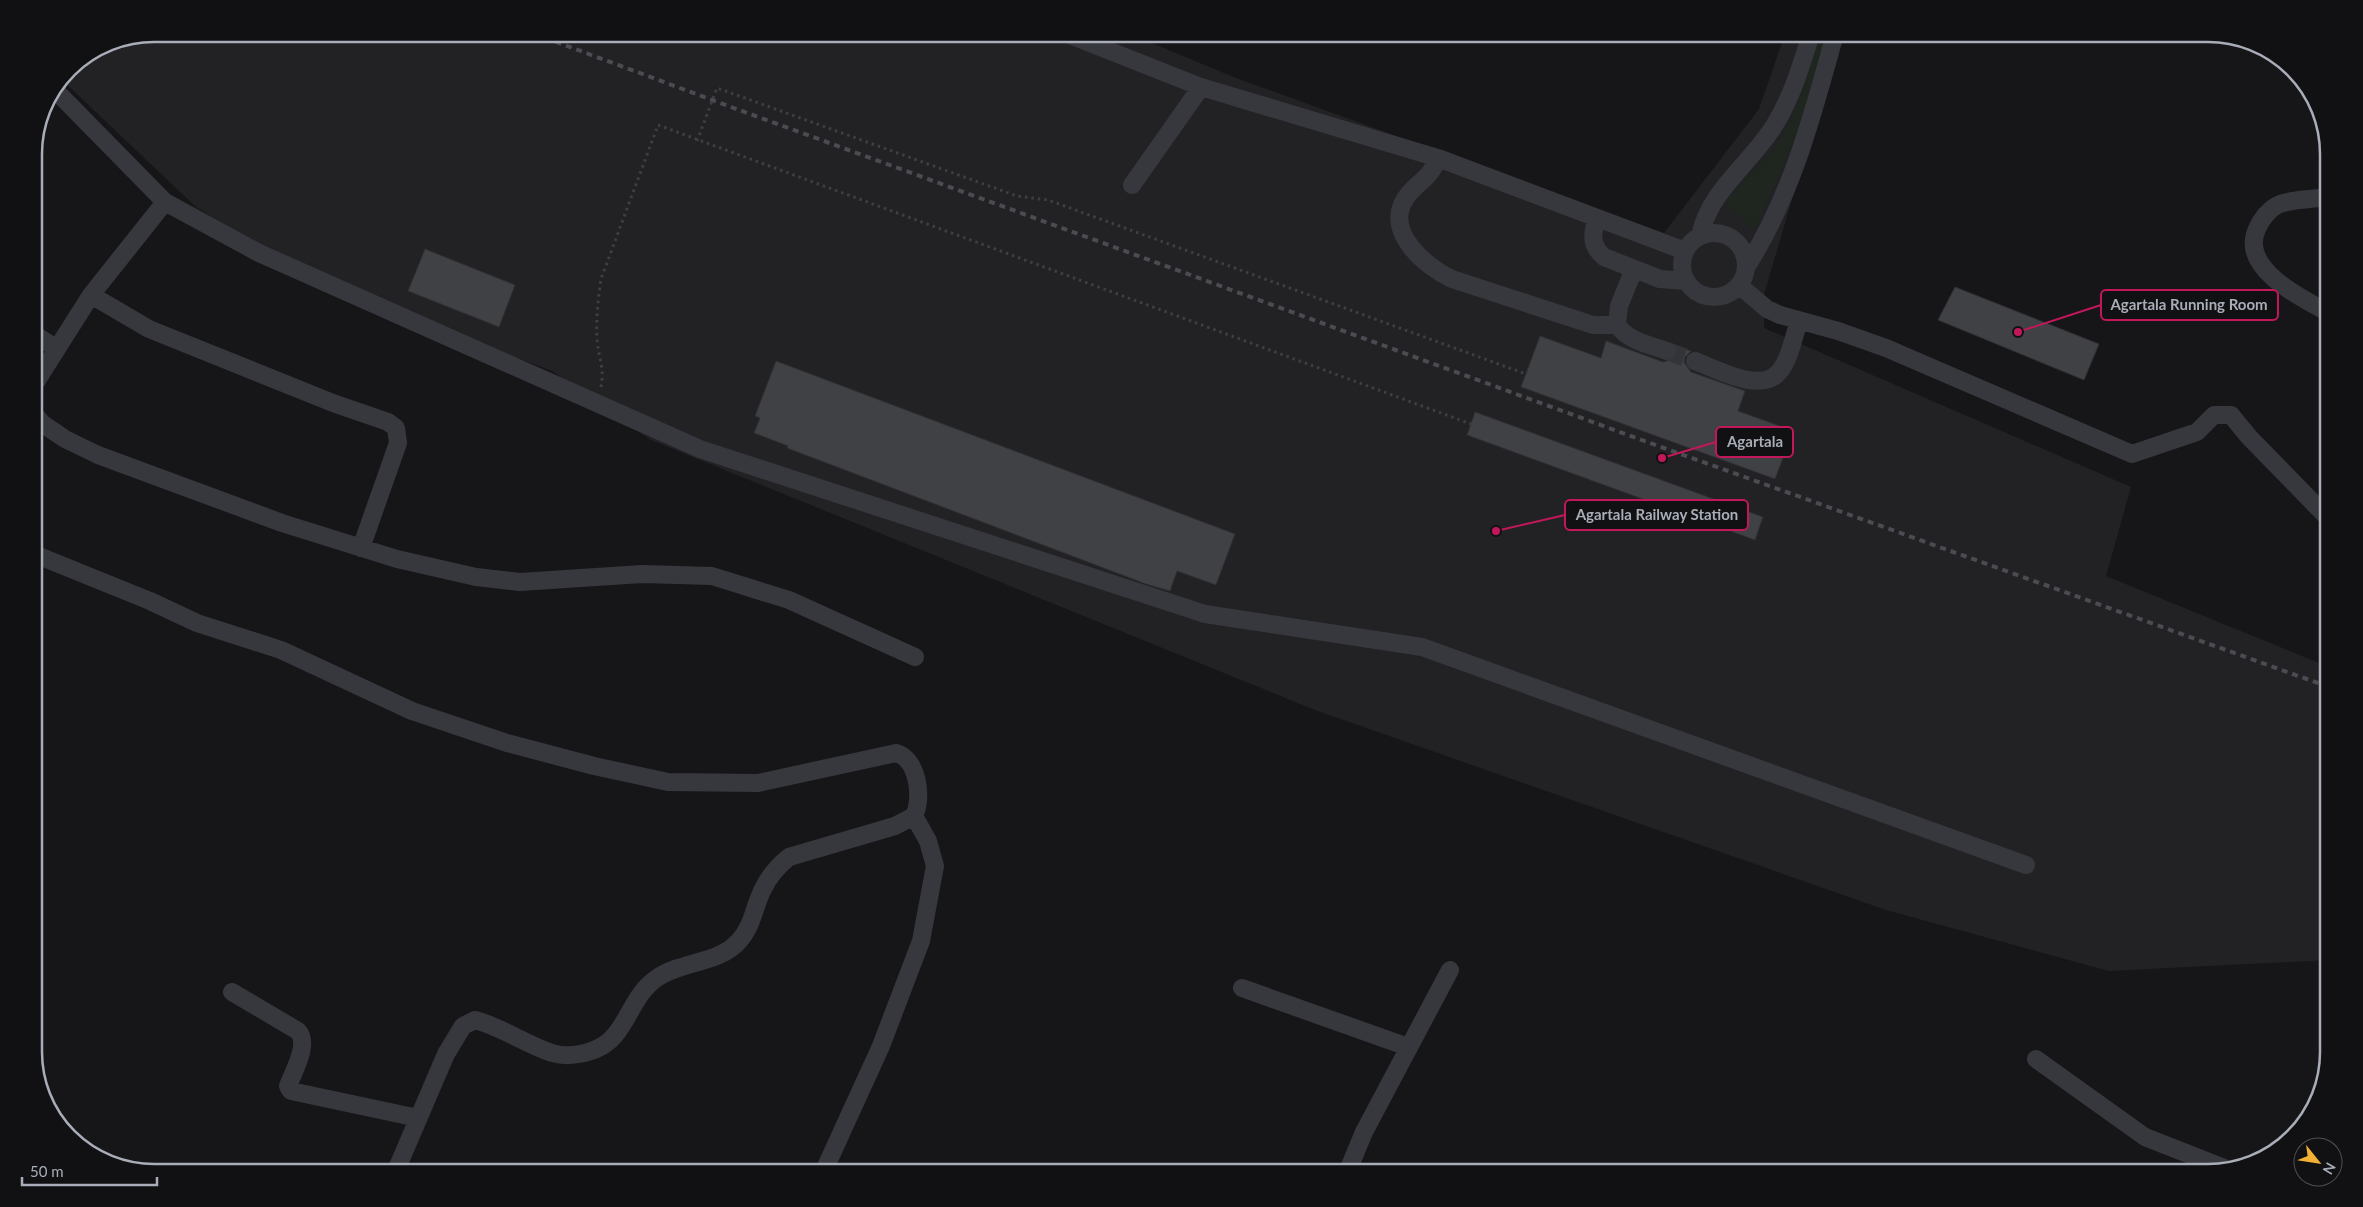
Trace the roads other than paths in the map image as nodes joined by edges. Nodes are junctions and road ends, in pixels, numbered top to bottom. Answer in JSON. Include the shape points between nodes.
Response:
{"nodes":[{"id":1,"x":1091,"y":43,"type":"edge"},
{"id":2,"x":1808,"y":43,"type":"edge"},
{"id":3,"x":1832,"y":43,"type":"edge"},
{"id":4,"x":1201,"y":87,"type":"junction"},
{"id":5,"x":60,"y":95,"type":"edge"},
{"id":6,"x":1438,"y":158,"type":"junction"},
{"id":7,"x":1132,"y":185,"type":"dead end"},
{"id":8,"x":2320,"y":198,"type":"edge"},
{"id":9,"x":165,"y":202,"type":"junction"},
{"id":10,"x":1597,"y":218,"type":"junction"},
{"id":11,"x":1700,"y":236,"type":"junction"},
{"id":12,"x":1685,"y":251,"type":"junction"},
{"id":13,"x":1747,"y":266,"type":"junction"},
{"id":14,"x":1634,"y":270,"type":"junction"},
{"id":15,"x":1686,"y":281,"type":"junction"},
{"id":16,"x":1740,"y":286,"type":"junction"},
{"id":17,"x":91,"y":296,"type":"junction"},
{"id":18,"x":2320,"y":308,"type":"edge"},
{"id":19,"x":1799,"y":320,"type":"junction"},
{"id":20,"x":1617,"y":325,"type":"junction"},
{"id":21,"x":43,"y":340,"type":"edge"},
{"id":22,"x":57,"y":349,"type":"junction"},
{"id":23,"x":1667,"y":351,"type":"tunnel mouth"},
{"id":24,"x":1695,"y":361,"type":"tunnel mouth"},
{"id":25,"x":43,"y":372,"type":"edge"},
{"id":26,"x":43,"y":424,"type":"edge"},
{"id":27,"x":2320,"y":510,"type":"edge"},
{"id":28,"x":361,"y":548,"type":"junction"},
{"id":29,"x":43,"y":558,"type":"edge"},
{"id":30,"x":915,"y":657,"type":"dead end"},
{"id":31,"x":914,"y":816,"type":"junction"},
{"id":32,"x":2026,"y":865,"type":"dead end"},
{"id":33,"x":1450,"y":970,"type":"dead end"},
{"id":34,"x":1242,"y":988,"type":"dead end"},
{"id":35,"x":232,"y":992,"type":"dead end"},
{"id":36,"x":1408,"y":1047,"type":"junction"},
{"id":37,"x":2036,"y":1059,"type":"dead end"},
{"id":38,"x":418,"y":1118,"type":"junction"},
{"id":39,"x":399,"y":1164,"type":"edge"},
{"id":40,"x":827,"y":1164,"type":"edge"},
{"id":41,"x":1351,"y":1164,"type":"edge"},
{"id":42,"x":2214,"y":1164,"type":"edge"}],
"edges":[{"from":1,"to":4,"type":"street"},
{"from":2,"to":11,"type":"street","via":[[1785,107],[1756,151],[1706,212]]},
{"from":3,"to":13,"type":"street","via":[[1790,180],[1770,227]]},
{"from":4,"to":6,"type":"street"},
{"from":4,"to":7,"type":"street"},
{"from":5,"to":9,"type":"street"},
{"from":6,"to":10,"type":"street"},
{"from":6,"to":20,"type":"street","via":[[1428,178],[1409,193],[1399,213],[1403,233],[1415,254],[1452,278],[1583,322],[1605,327]]},
{"from":8,"to":18,"type":"street","via":[[2279,204],[2262,217],[2253,244],[2255,256],[2263,268]]},
{"from":9,"to":17,"type":"street"},
{"from":9,"to":32,"type":"street","via":[[259,253],[700,449],[1205,614],[1422,648]]},
{"from":10,"to":12,"type":"street"},
{"from":10,"to":14,"type":"street","via":[[1592,232],[1596,251]]},
{"from":11,"to":12,"type":"street"},
{"from":11,"to":13,"type":"street","via":[[1710,233],[1732,238],[1740,245]]},
{"from":12,"to":15,"type":"street","via":[[1682,261]]},
{"from":13,"to":16,"type":"street"},
{"from":14,"to":15,"type":"street","via":[[1660,279]]},
{"from":14,"to":20,"type":"street","via":[[1619,306]]},
{"from":15,"to":16,"type":"street","via":[[1692,289],[1711,298],[1721,298]]},
{"from":16,"to":19,"type":"street","via":[[1767,309]]},
{"from":17,"to":22,"type":"street"},
{"from":17,"to":28,"type":"street","via":[[149,329],[324,400],[388,422],[396,428],[398,443]]},
{"from":19,"to":24,"type":"street","via":[[1784,362],[1772,378],[1750,381]]},
{"from":19,"to":27,"type":"street","via":[[1886,348],[2132,454],[2197,432],[2214,415],[2231,415]]},
{"from":20,"to":23,"type":"street","via":[[1622,333]]},
{"from":21,"to":22,"type":"street"},
{"from":22,"to":25,"type":"street"},
{"from":26,"to":28,"type":"street","via":[[98,455],[282,523]]},
{"from":28,"to":30,"type":"street","via":[[476,577],[520,582],[642,574],[712,576],[789,600]]},
{"from":29,"to":31,"type":"street","via":[[197,623],[281,650],[412,711],[507,743],[594,766],[668,782],[758,783],[900,754],[914,769],[918,801]]},
{"from":31,"to":38,"type":"street","via":[[895,826],[789,857],[776,868],[762,889],[750,925],[738,942],[725,952],[659,976],[645,987],[608,1043],[572,1054],[553,1053],[493,1025],[475,1020],[463,1026],[446,1054]]},
{"from":31,"to":40,"type":"street","via":[[928,841],[935,866],[921,941],[880,1046]]},
{"from":33,"to":36,"type":"street"},
{"from":34,"to":36,"type":"street"},
{"from":35,"to":38,"type":"street","via":[[302,1036],[303,1043],[288,1086],[290,1091]]},
{"from":36,"to":41,"type":"street"},
{"from":37,"to":42,"type":"street","via":[[2145,1137]]},
{"from":38,"to":39,"type":"street"}]}
